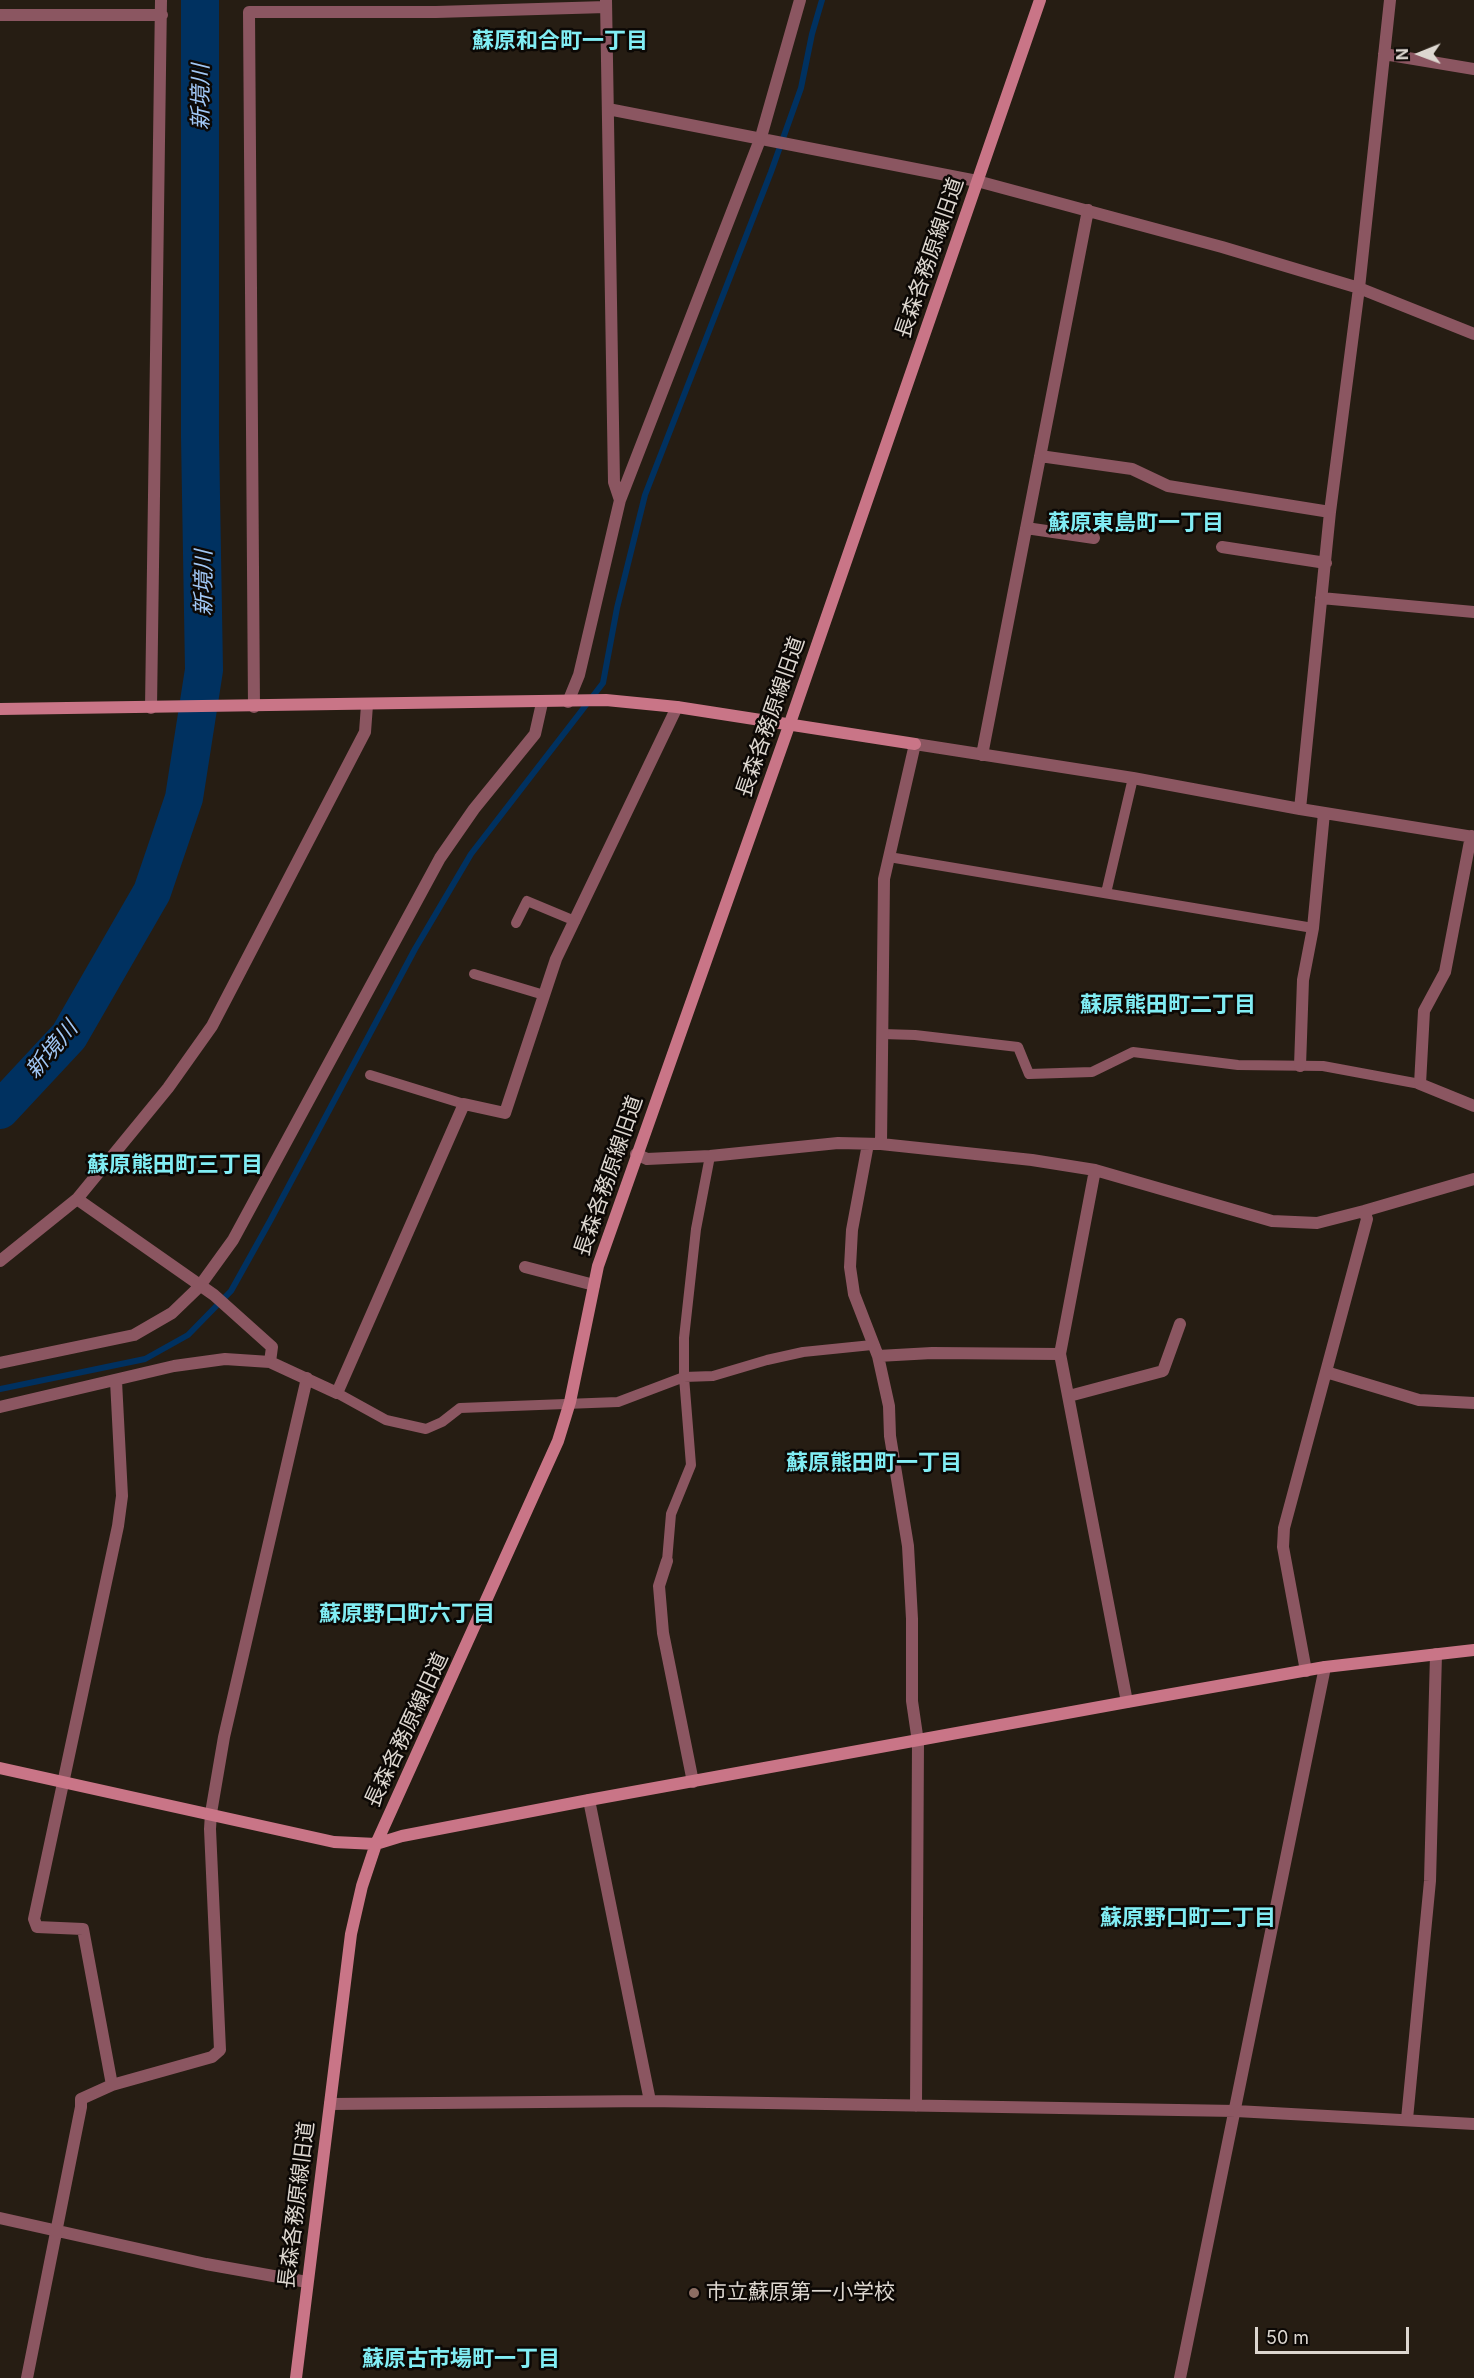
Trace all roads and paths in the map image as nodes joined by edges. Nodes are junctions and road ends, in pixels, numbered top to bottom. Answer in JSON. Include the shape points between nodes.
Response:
{"nodes":[{"id":1,"x":161,"y":0,"type":"edge"},
{"id":2,"x":801,"y":0,"type":"edge"},
{"id":3,"x":1040,"y":0,"type":"edge"},
{"id":4,"x":1390,"y":0,"type":"edge"},
{"id":5,"x":606,"y":3,"type":"edge"},
{"id":6,"x":249,"y":6,"type":"edge"},
{"id":7,"x":436,"y":6,"type":"edge"},
{"id":8,"x":0,"y":15,"type":"edge"},
{"id":9,"x":162,"y":15,"type":"junction"},
{"id":10,"x":1384,"y":54,"type":"junction"},
{"id":11,"x":1474,"y":69,"type":"edge"},
{"id":12,"x":608,"y":109,"type":"junction"},
{"id":13,"x":764,"y":138,"type":"junction"},
{"id":14,"x":977,"y":181,"type":"junction"},
{"id":15,"x":1088,"y":210,"type":"junction"},
{"id":16,"x":1359,"y":288,"type":"junction"},
{"id":17,"x":1474,"y":334,"type":"edge"},
{"id":18,"x":1040,"y":456,"type":"junction"},
{"id":19,"x":620,"y":500,"type":"junction"},
{"id":20,"x":1330,"y":512,"type":"junction"},
{"id":21,"x":1026,"y":528,"type":"junction"},
{"id":22,"x":1094,"y":538,"type":"dead end"},
{"id":23,"x":1222,"y":547,"type":"dead end"},
{"id":24,"x":1326,"y":563,"type":"junction"},
{"id":25,"x":1321,"y":598,"type":"junction"},
{"id":26,"x":1474,"y":612,"type":"edge"},
{"id":27,"x":570,"y":702,"type":"junction"},
{"id":28,"x":542,"y":703,"type":"junction"},
{"id":29,"x":367,"y":705,"type":"junction"},
{"id":30,"x":254,"y":706,"type":"junction"},
{"id":31,"x":677,"y":707,"type":"junction"},
{"id":32,"x":151,"y":708,"type":"junction"},
{"id":33,"x":0,"y":709,"type":"edge"},
{"id":34,"x":790,"y":723,"type":"junction"},
{"id":35,"x":915,"y":744,"type":"junction"},
{"id":36,"x":982,"y":755,"type":"junction"},
{"id":37,"x":1133,"y":778,"type":"junction"},
{"id":38,"x":1300,"y":809,"type":"junction"},
{"id":39,"x":1324,"y":813,"type":"junction"},
{"id":40,"x":1473,"y":836,"type":"edge"},
{"id":41,"x":889,"y":857,"type":"junction"},
{"id":42,"x":1106,"y":892,"type":"junction"},
{"id":43,"x":575,"y":921,"type":"junction"},
{"id":44,"x":516,"y":923,"type":"dead end"},
{"id":45,"x":1313,"y":927,"type":"junction"},
{"id":46,"x":474,"y":974,"type":"dead end"},
{"id":47,"x":544,"y":996,"type":"junction"},
{"id":48,"x":882,"y":1034,"type":"junction"},
{"id":49,"x":1300,"y":1066,"type":"junction"},
{"id":50,"x":370,"y":1075,"type":"dead end"},
{"id":51,"x":1420,"y":1084,"type":"junction"},
{"id":52,"x":464,"y":1104,"type":"junction"},
{"id":53,"x":1474,"y":1106,"type":"edge"},
{"id":54,"x":868,"y":1144,"type":"junction"},
{"id":55,"x":881,"y":1144,"type":"junction"},
{"id":56,"x":636,"y":1154,"type":"junction"},
{"id":57,"x":710,"y":1156,"type":"junction"},
{"id":58,"x":1095,"y":1170,"type":"junction"},
{"id":59,"x":1474,"y":1179,"type":"edge"},
{"id":60,"x":77,"y":1199,"type":"junction"},
{"id":61,"x":1365,"y":1211,"type":"junction"},
{"id":62,"x":0,"y":1261,"type":"edge"},
{"id":63,"x":525,"y":1267,"type":"dead end"},
{"id":64,"x":594,"y":1285,"type":"junction"},
{"id":65,"x":200,"y":1287,"type":"junction"},
{"id":66,"x":1179,"y":1324,"type":"dead end"},
{"id":67,"x":875,"y":1350,"type":"junction"},
{"id":68,"x":1060,"y":1354,"type":"junction"},
{"id":69,"x":270,"y":1362,"type":"junction"},
{"id":70,"x":0,"y":1363,"type":"edge"},
{"id":71,"x":1326,"y":1372,"type":"junction"},
{"id":72,"x":684,"y":1377,"type":"junction"},
{"id":73,"x":307,"y":1378,"type":"junction"},
{"id":74,"x":116,"y":1381,"type":"junction"},
{"id":75,"x":337,"y":1393,"type":"junction"},
{"id":76,"x":1069,"y":1396,"type":"junction"},
{"id":77,"x":570,"y":1402,"type":"junction"},
{"id":78,"x":1474,"y":1403,"type":"edge"},
{"id":79,"x":0,"y":1407,"type":"edge"},
{"id":80,"x":667,"y":1561,"type":"joint"},
{"id":81,"x":1474,"y":1650,"type":"edge"},
{"id":82,"x":1436,"y":1654,"type":"junction"},
{"id":83,"x":1325,"y":1667,"type":"junction"},
{"id":84,"x":1306,"y":1671,"type":"junction"},
{"id":85,"x":1127,"y":1702,"type":"junction"},
{"id":86,"x":918,"y":1742,"type":"junction"},
{"id":87,"x":0,"y":1768,"type":"edge"},
{"id":88,"x":693,"y":1782,"type":"junction"},
{"id":89,"x":64,"y":1784,"type":"junction"},
{"id":90,"x":589,"y":1800,"type":"junction"},
{"id":91,"x":211,"y":1814,"type":"junction"},
{"id":92,"x":376,"y":1844,"type":"junction"},
{"id":93,"x":112,"y":2085,"type":"junction"},
{"id":94,"x":650,"y":2101,"type":"junction"},
{"id":95,"x":330,"y":2104,"type":"junction"},
{"id":96,"x":916,"y":2106,"type":"junction"},
{"id":97,"x":1236,"y":2111,"type":"junction"},
{"id":98,"x":1407,"y":2119,"type":"junction"},
{"id":99,"x":1474,"y":2124,"type":"edge"},
{"id":100,"x":0,"y":2218,"type":"edge"},
{"id":101,"x":55,"y":2231,"type":"junction"},
{"id":102,"x":307,"y":2282,"type":"junction"},
{"id":103,"x":27,"y":2378,"type":"edge"},
{"id":104,"x":296,"y":2378,"type":"edge"},
{"id":105,"x":1180,"y":2378,"type":"edge"}],
"edges":[{"from":1,"to":9,"type":"street"},
{"from":2,"to":13,"type":"street"},
{"from":3,"to":14,"type":"street","name":"長森各務原線旧道"},
{"from":4,"to":10,"type":"street"},
{"from":5,"to":7,"type":"street"},
{"from":5,"to":12,"type":"street"},
{"from":6,"to":7,"type":"street"},
{"from":6,"to":30,"type":"street"},
{"from":8,"to":9,"type":"street"},
{"from":9,"to":32,"type":"street"},
{"from":10,"to":11,"type":"street"},
{"from":10,"to":16,"type":"street"},
{"from":12,"to":13,"type":"street"},
{"from":12,"to":19,"type":"street","via":[[614,482]]},
{"from":13,"to":14,"type":"street"},
{"from":13,"to":19,"type":"street"},
{"from":14,"to":15,"type":"street"},
{"from":14,"to":34,"type":"street","name":"長森各務原線旧道"},
{"from":15,"to":16,"type":"street"},
{"from":15,"to":18,"type":"street"},
{"from":16,"to":17,"type":"street"},
{"from":16,"to":20,"type":"street"},
{"from":18,"to":20,"type":"street","via":[[1132,469],[1168,486]]},
{"from":18,"to":21,"type":"street"},
{"from":19,"to":27,"type":"street"},
{"from":20,"to":24,"type":"street"},
{"from":21,"to":22,"type":"street"},
{"from":21,"to":36,"type":"street"},
{"from":23,"to":24,"type":"street"},
{"from":24,"to":25,"type":"street"},
{"from":25,"to":26,"type":"street"},
{"from":25,"to":38,"type":"street"},
{"from":27,"to":28,"type":"street"},
{"from":27,"to":31,"type":"street","via":[[606,700]]},
{"from":28,"to":29,"type":"street"},
{"from":28,"to":65,"type":"street","via":[[535,734],[440,858],[233,1240]]},
{"from":29,"to":30,"type":"street"},
{"from":29,"to":60,"type":"street","via":[[365,732],[212,1026],[168,1088]]},
{"from":30,"to":32,"type":"street"},
{"from":31,"to":34,"type":"street"},
{"from":31,"to":43,"type":"street"},
{"from":32,"to":33,"type":"street"},
{"from":34,"to":35,"type":"street"},
{"from":34,"to":56,"type":"street","name":"長森各務原線旧道"},
{"from":35,"to":36,"type":"street"},
{"from":35,"to":41,"type":"street"},
{"from":36,"to":37,"type":"street"},
{"from":37,"to":38,"type":"street"},
{"from":37,"to":42,"type":"lane"},
{"from":38,"to":39,"type":"street"},
{"from":39,"to":40,"type":"street"},
{"from":39,"to":45,"type":"street"},
{"from":40,"to":51,"type":"street","via":[[1445,972],[1424,1011]]},
{"from":41,"to":42,"type":"lane"},
{"from":41,"to":48,"type":"street","via":[[884,879]]},
{"from":42,"to":45,"type":"lane"},
{"from":43,"to":44,"type":"lane","via":[[527,901]]},
{"from":43,"to":47,"type":"street","via":[[556,959]]},
{"from":45,"to":49,"type":"street","via":[[1303,980]]},
{"from":46,"to":47,"type":"lane"},
{"from":47,"to":52,"type":"street","via":[[505,1113]]},
{"from":48,"to":49,"type":"lane","via":[[1018,1047],[1029,1074],[1092,1072],[1133,1052],[1238,1065]]},
{"from":48,"to":55,"type":"street"},
{"from":49,"to":51,"type":"lane","via":[[1323,1066]]},
{"from":50,"to":52,"type":"lane"},
{"from":51,"to":53,"type":"street"},
{"from":52,"to":75,"type":"street"},
{"from":54,"to":55,"type":"street"},
{"from":54,"to":57,"type":"street","via":[[838,1143]]},
{"from":54,"to":67,"type":"street","via":[[852,1230],[850,1267],[854,1294]]},
{"from":55,"to":58,"type":"street"},
{"from":56,"to":57,"type":"street","via":[[647,1159]]},
{"from":56,"to":64,"type":"street","name":"長森各務原線旧道"},
{"from":57,"to":72,"type":"lane","via":[[696,1229],[684,1338]]},
{"from":58,"to":61,"type":"street","via":[[1272,1221],[1317,1223]]},
{"from":58,"to":68,"type":"street"},
{"from":59,"to":61,"type":"street"},
{"from":60,"to":62,"type":"street"},
{"from":60,"to":65,"type":"street"},
{"from":61,"to":71,"type":"street","via":[[1367,1219]]},
{"from":63,"to":64,"type":"street"},
{"from":64,"to":77,"type":"street","name":"長森各務原線旧道"},
{"from":65,"to":69,"type":"street","via":[[272,1347]]},
{"from":65,"to":70,"type":"street","via":[[172,1313],[134,1335]]},
{"from":66,"to":76,"type":"street","via":[[1162,1371]]},
{"from":67,"to":68,"type":"street"},
{"from":67,"to":72,"type":"lane","via":[[803,1352],[713,1376]]},
{"from":67,"to":86,"type":"street","via":[[889,1406],[890,1436],[908,1546],[912,1701]]},
{"from":68,"to":76,"type":"street"},
{"from":69,"to":73,"type":"street"},
{"from":69,"to":74,"type":"street","via":[[225,1359],[174,1366]]},
{"from":71,"to":78,"type":"street","via":[[1419,1400]]},
{"from":71,"to":84,"type":"street","via":[[1284,1528],[1283,1547]]},
{"from":72,"to":77,"type":"lane","via":[[618,1402]]},
{"from":72,"to":80,"type":"lane","via":[[691,1465],[670,1514]]},
{"from":73,"to":75,"type":"street"},
{"from":73,"to":91,"type":"street","via":[[224,1737]]},
{"from":74,"to":79,"type":"street"},
{"from":74,"to":89,"type":"street","via":[[122,1496]]},
{"from":75,"to":77,"type":"lane","via":[[386,1420],[426,1429],[460,1408]]},
{"from":76,"to":85,"type":"street"},
{"from":77,"to":92,"type":"street","name":"長森各務原線旧道","via":[[553,1452]]},
{"from":80,"to":88,"type":"street","via":[[659,1586],[663,1634]]},
{"from":81,"to":82,"type":"street"},
{"from":82,"to":83,"type":"street"},
{"from":82,"to":98,"type":"street","via":[[1430,1881]]},
{"from":83,"to":84,"type":"street"},
{"from":83,"to":97,"type":"street"},
{"from":84,"to":85,"type":"street"},
{"from":85,"to":86,"type":"street"},
{"from":86,"to":88,"type":"street"},
{"from":86,"to":96,"type":"street"},
{"from":87,"to":89,"type":"street"},
{"from":88,"to":90,"type":"street"},
{"from":89,"to":91,"type":"street"},
{"from":89,"to":93,"type":"street","via":[[34,1919],[37,1927],[83,1929]]},
{"from":90,"to":92,"type":"street"},
{"from":90,"to":94,"type":"street"},
{"from":91,"to":92,"type":"street","via":[[334,1842]]},
{"from":91,"to":93,"type":"street","via":[[220,2050],[212,2057]]},
{"from":92,"to":95,"type":"street","name":"長森各務原線旧道","via":[[351,1934]]},
{"from":93,"to":101,"type":"street","via":[[81,2098]]},
{"from":94,"to":95,"type":"street"},
{"from":94,"to":96,"type":"street"},
{"from":95,"to":102,"type":"street","name":"長森各務原線旧道"},
{"from":96,"to":97,"type":"street"},
{"from":97,"to":98,"type":"street"},
{"from":97,"to":105,"type":"street"},
{"from":98,"to":99,"type":"street"},
{"from":100,"to":101,"type":"street"},
{"from":101,"to":102,"type":"street"},
{"from":101,"to":103,"type":"street"},
{"from":102,"to":104,"type":"street","name":"長森各務原線旧道"}]}
